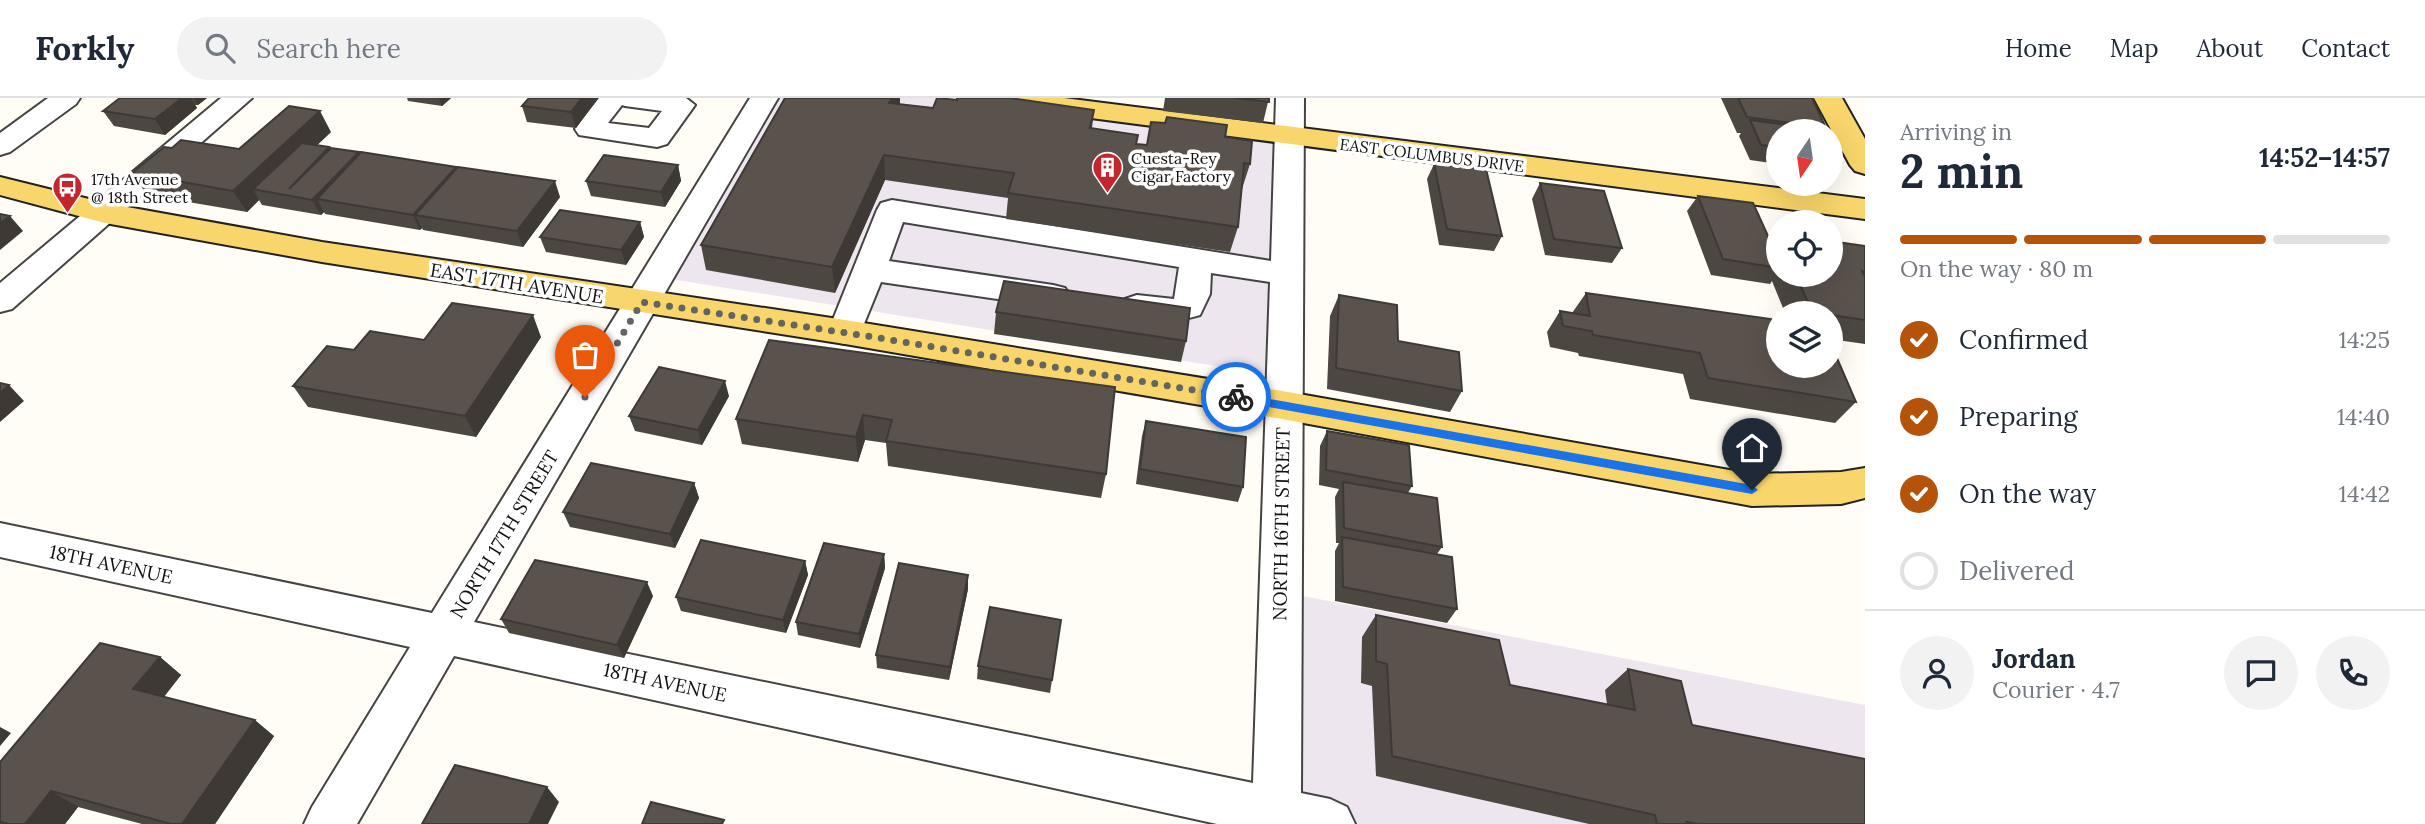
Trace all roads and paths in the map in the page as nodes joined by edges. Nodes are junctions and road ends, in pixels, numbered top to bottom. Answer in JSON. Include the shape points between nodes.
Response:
{"nodes":[{"id":1,"x":66,"y":98,"type":"edge"},
{"id":2,"x":238,"y":98,"type":"edge"},
{"id":3,"x":613,"y":98,"type":"edge"},
{"id":4,"x":625,"y":98,"type":"edge"},
{"id":5,"x":764,"y":98,"type":"edge"},
{"id":6,"x":999,"y":98,"type":"edge"},
{"id":7,"x":1290,"y":98,"type":"edge"},
{"id":8,"x":1828,"y":98,"type":"edge"},
{"id":9,"x":1289,"y":137,"type":"junction"},
{"id":10,"x":0,"y":146,"type":"edge"},
{"id":11,"x":1865,"y":165,"type":"edge"},
{"id":12,"x":0,"y":186,"type":"edge"},
{"id":13,"x":1865,"y":209,"type":"edge"},
{"id":14,"x":105,"y":213,"type":"junction"},
{"id":15,"x":1196,"y":259,"type":"junction"},
{"id":16,"x":868,"y":270,"type":"junction"},
{"id":17,"x":1286,"y":274,"type":"junction"},
{"id":18,"x":0,"y":301,"type":"edge"},
{"id":19,"x":642,"y":302,"type":"junction"},
{"id":20,"x":845,"y":332,"type":"junction"},
{"id":21,"x":1283,"y":405,"type":"junction"},
{"id":22,"x":1865,"y":483,"type":"edge"},
{"id":23,"x":1752,"y":490,"type":"junction"},
{"id":24,"x":1865,"y":511,"type":"edge"},
{"id":25,"x":0,"y":540,"type":"edge"},
{"id":26,"x":444,"y":635,"type":"junction"},
{"id":27,"x":1276,"y":818,"type":"edge"},
{"id":28,"x":329,"y":824,"type":"edge"},
{"id":29,"x":1331,"y":824,"type":"edge"}],
"edges":[{"from":1,"to":10,"type":"street"},
{"from":2,"to":14,"type":"street"},
{"from":3,"to":4,"type":"street","via":[[589,129],[657,138],[681,105]]},
{"from":5,"to":19,"type":"street","name":"NORTH 17TH STREET"},
{"from":6,"to":9,"type":"main road","name":"EAST COLUMBUS DRIVE"},
{"from":7,"to":9,"type":"street","name":"NORTH 16TH STREET"},
{"from":8,"to":11,"type":"main road"},
{"from":9,"to":13,"type":"main road","name":"EAST COLUMBUS DRIVE"},
{"from":9,"to":17,"type":"street","name":"NORTH 16TH STREET"},
{"from":12,"to":14,"type":"main road","name":"EAST 17TH AVENUE"},
{"from":14,"to":18,"type":"street"},
{"from":14,"to":19,"type":"main road","name":"EAST 17TH AVENUE"},
{"from":15,"to":16,"type":"street","via":[[1193,294],[1180,311]]},
{"from":15,"to":16,"type":"street","via":[[892,210]]},
{"from":15,"to":17,"type":"street"},
{"from":16,"to":20,"type":"street"},
{"from":17,"to":21,"type":"street","name":"NORTH 16TH STREET"},
{"from":19,"to":20,"type":"main road","name":"EAST 17TH AVENUE"},
{"from":19,"to":26,"type":"street","name":"NORTH 17TH STREET"},
{"from":20,"to":21,"type":"main road","name":"EAST 17TH AVENUE"},
{"from":21,"to":23,"type":"main road","name":"EAST 17TH AVENUE"},
{"from":21,"to":27,"type":"street","name":"NORTH 16TH STREET"},
{"from":22,"to":23,"type":"main road","name":"EAST 17TH AVENUE","via":[[1841,488]]},
{"from":23,"to":24,"type":"main road"},
{"from":25,"to":26,"type":"street","name":"18TH AVENUE"},
{"from":26,"to":27,"type":"street","name":"18TH AVENUE"},
{"from":26,"to":28,"type":"street","name":"NORTH 17TH STREET"},
{"from":27,"to":29,"type":"street","name":"18TH AVENUE"}]}
